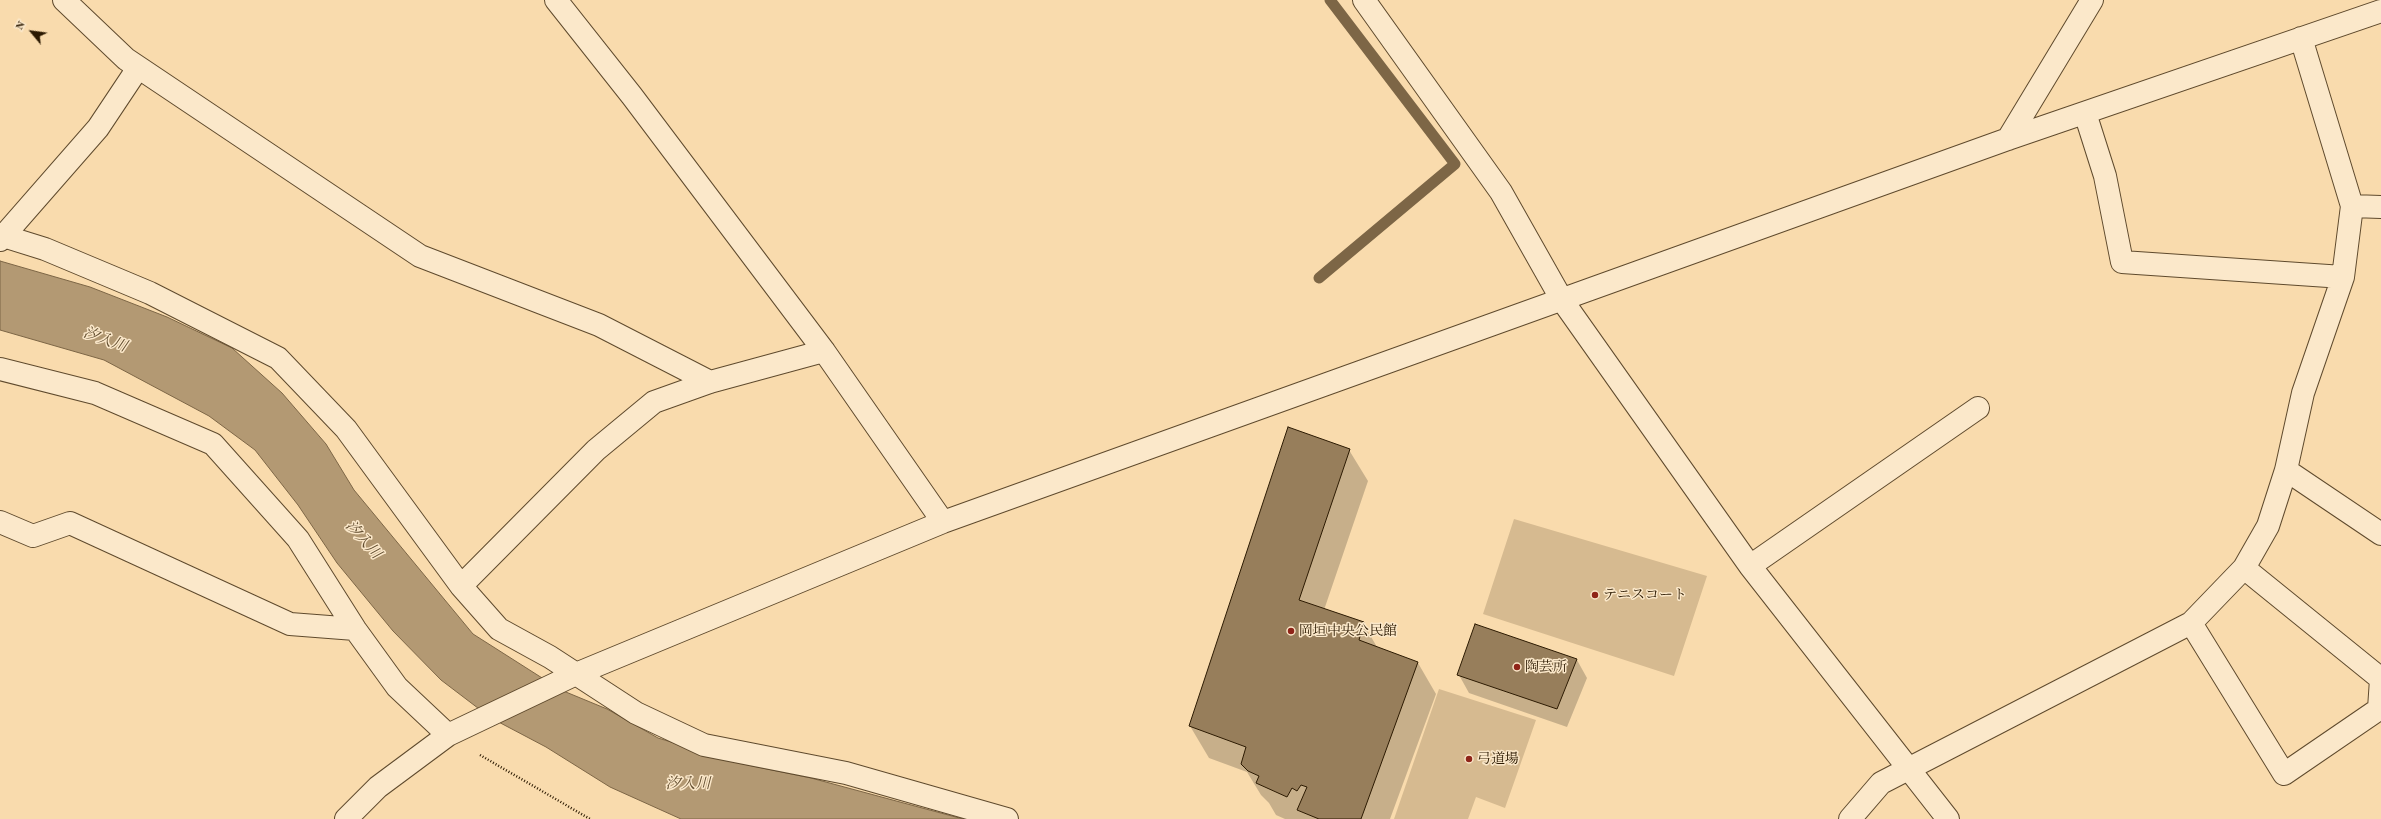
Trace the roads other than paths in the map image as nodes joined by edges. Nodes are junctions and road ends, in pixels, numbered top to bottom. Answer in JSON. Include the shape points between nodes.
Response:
{"nodes":[{"id":1,"x":64,"y":0,"type":"edge"},
{"id":2,"x":556,"y":0,"type":"edge"},
{"id":3,"x":2092,"y":0,"type":"edge"},
{"id":4,"x":1366,"y":1,"type":"edge"},
{"id":5,"x":2381,"y":11,"type":"edge"},
{"id":6,"x":2302,"y":38,"type":"junction"},
{"id":7,"x":138,"y":68,"type":"junction"},
{"id":8,"x":2084,"y":113,"type":"junction"},
{"id":9,"x":2008,"y":139,"type":"junction"},
{"id":10,"x":2352,"y":206,"type":"junction"},
{"id":11,"x":2381,"y":207,"type":"edge"},
{"id":12,"x":1,"y":237,"type":"edge"},
{"id":13,"x":2343,"y":277,"type":"junction"},
{"id":14,"x":1562,"y":300,"type":"junction"},
{"id":15,"x":824,"y":351,"type":"junction"},
{"id":16,"x":0,"y":370,"type":"edge"},
{"id":17,"x":710,"y":382,"type":"junction"},
{"id":18,"x":1978,"y":408,"type":"dead end"},
{"id":19,"x":2286,"y":470,"type":"junction"},
{"id":20,"x":0,"y":522,"type":"edge"},
{"id":21,"x":943,"y":522,"type":"junction"},
{"id":22,"x":2381,"y":534,"type":"edge"},
{"id":23,"x":1750,"y":566,"type":"junction"},
{"id":24,"x":2244,"y":568,"type":"junction"},
{"id":25,"x":461,"y":586,"type":"junction"},
{"id":26,"x":2191,"y":622,"type":"junction"},
{"id":27,"x":355,"y":629,"type":"junction"},
{"id":28,"x":576,"y":674,"type":"junction"},
{"id":29,"x":2381,"y":679,"type":"edge"},
{"id":30,"x":448,"y":736,"type":"junction"},
{"id":31,"x":1908,"y":770,"type":"junction"},
{"id":32,"x":346,"y":819,"type":"edge"},
{"id":33,"x":1007,"y":819,"type":"edge"},
{"id":34,"x":1850,"y":819,"type":"edge"},
{"id":35,"x":1948,"y":819,"type":"edge"}],
"edges":[{"from":1,"to":7,"type":"street"},
{"from":2,"to":15,"type":"street","via":[[632,96]]},
{"from":3,"to":9,"type":"street"},
{"from":4,"to":14,"type":"street","via":[[1501,192]]},
{"from":5,"to":6,"type":"street"},
{"from":6,"to":8,"type":"street"},
{"from":6,"to":10,"type":"street"},
{"from":7,"to":12,"type":"street","via":[[98,128]]},
{"from":7,"to":17,"type":"street","via":[[420,256],[599,325]]},
{"from":8,"to":9,"type":"street"},
{"from":8,"to":13,"type":"street","via":[[2105,176],[2122,262]]},
{"from":9,"to":14,"type":"street"},
{"from":10,"to":11,"type":"street"},
{"from":10,"to":13,"type":"street"},
{"from":12,"to":25,"type":"street","via":[[45,249],[150,293],[278,358],[346,429]]},
{"from":13,"to":19,"type":"street","via":[[2303,393]]},
{"from":14,"to":21,"type":"street"},
{"from":14,"to":23,"type":"street"},
{"from":15,"to":17,"type":"street"},
{"from":15,"to":21,"type":"street"},
{"from":16,"to":27,"type":"street","via":[[95,393],[213,444],[298,539]]},
{"from":17,"to":25,"type":"street","via":[[654,402],[596,450]]},
{"from":18,"to":23,"type":"street"},
{"from":19,"to":22,"type":"street"},
{"from":19,"to":24,"type":"street","via":[[2268,526]]},
{"from":20,"to":27,"type":"street","via":[[33,536],[70,523],[290,624]]},
{"from":21,"to":28,"type":"street"},
{"from":23,"to":31,"type":"street"},
{"from":24,"to":26,"type":"street"},
{"from":24,"to":29,"type":"street"},
{"from":25,"to":28,"type":"street","via":[[499,629]]},
{"from":26,"to":29,"type":"street","via":[[2284,774],[2379,709]]},
{"from":26,"to":31,"type":"street"},
{"from":27,"to":30,"type":"street","via":[[398,687]]},
{"from":28,"to":30,"type":"street"},
{"from":28,"to":33,"type":"street","via":[[636,713],[704,745],[846,773]]},
{"from":30,"to":32,"type":"street","via":[[378,787]]},
{"from":31,"to":34,"type":"street","via":[[1881,784]]},
{"from":31,"to":35,"type":"street"}]}
